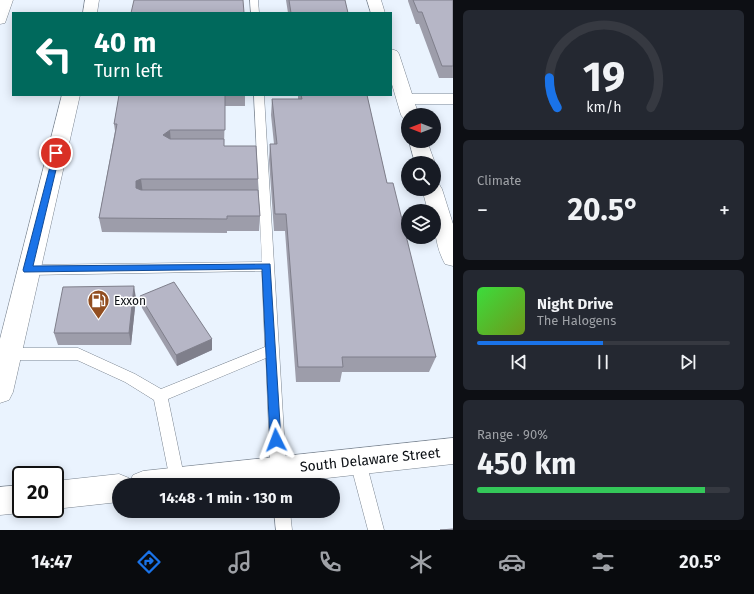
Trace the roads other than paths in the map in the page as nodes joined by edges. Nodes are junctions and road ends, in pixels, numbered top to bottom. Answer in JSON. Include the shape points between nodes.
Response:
{"nodes":[{"id":1,"x":6,"y":0,"type":"edge"},
{"id":2,"x":92,"y":0,"type":"edge"},
{"id":3,"x":254,"y":0,"type":"edge"},
{"id":4,"x":374,"y":0,"type":"edge"},
{"id":5,"x":90,"y":12,"type":"edge"},
{"id":6,"x":254,"y":12,"type":"edge"},
{"id":7,"x":378,"y":12,"type":"edge"},
{"id":8,"x":0,"y":20,"type":"edge"},
{"id":9,"x":392,"y":57,"type":"edge"},
{"id":10,"x":71,"y":96,"type":"edge"},
{"id":11,"x":259,"y":96,"type":"edge"},
{"id":12,"x":406,"y":99,"type":"junction"},
{"id":13,"x":453,"y":99,"type":"edge"},
{"id":14,"x":408,"y":108,"type":"edge"},
{"id":15,"x":434,"y":196,"type":"edge"},
{"id":16,"x":453,"y":258,"type":"edge"},
{"id":17,"x":267,"y":266,"type":"junction"},
{"id":18,"x":28,"y":270,"type":"junction"},
{"id":19,"x":271,"y":350,"type":"junction"},
{"id":20,"x":8,"y":354,"type":"junction"},
{"id":21,"x":0,"y":392,"type":"edge"},
{"id":22,"x":160,"y":396,"type":"junction"},
{"id":23,"x":453,"y":451,"type":"edge"},
{"id":24,"x":358,"y":462,"type":"junction"},
{"id":25,"x":278,"y":477,"type":"edge"},
{"id":26,"x":176,"y":478,"type":"edge"},
{"id":27,"x":253,"y":478,"type":"edge"},
{"id":28,"x":112,"y":489,"type":"edge"},
{"id":29,"x":64,"y":494,"type":"edge"},
{"id":30,"x":12,"y":500,"type":"edge"},
{"id":31,"x":0,"y":501,"type":"edge"},
{"id":32,"x":283,"y":518,"type":"edge"},
{"id":33,"x":284,"y":530,"type":"edge"},
{"id":34,"x":376,"y":530,"type":"edge"}],
"edges":[{"from":1,"to":8,"type":"main road"},
{"from":2,"to":5,"type":"main road"},
{"from":3,"to":6,"type":"lane"},
{"from":4,"to":7,"type":"main road"},
{"from":9,"to":12,"type":"main road"},
{"from":10,"to":18,"type":"main road"},
{"from":11,"to":17,"type":"lane","via":[[260,199]]},
{"from":12,"to":13,"type":"main road"},
{"from":12,"to":14,"type":"main road"},
{"from":15,"to":16,"type":"main road"},
{"from":17,"to":18,"type":"lane"},
{"from":17,"to":19,"type":"lane"},
{"from":18,"to":20,"type":"main road"},
{"from":19,"to":22,"type":"lane"},
{"from":19,"to":25,"type":"lane"},
{"from":20,"to":21,"type":"main road"},
{"from":20,"to":22,"type":"lane","via":[[78,354],[130,378]]},
{"from":22,"to":26,"type":"lane"},
{"from":23,"to":24,"type":"main road","name":"South Delaware Street"},
{"from":24,"to":25,"type":"main road","name":"South Delaware Street"},
{"from":24,"to":34,"type":"lane"},
{"from":25,"to":27,"type":"main road","name":"South Delaware Street"},
{"from":28,"to":29,"type":"main road"},
{"from":30,"to":31,"type":"main road"},
{"from":32,"to":33,"type":"lane"}]}
